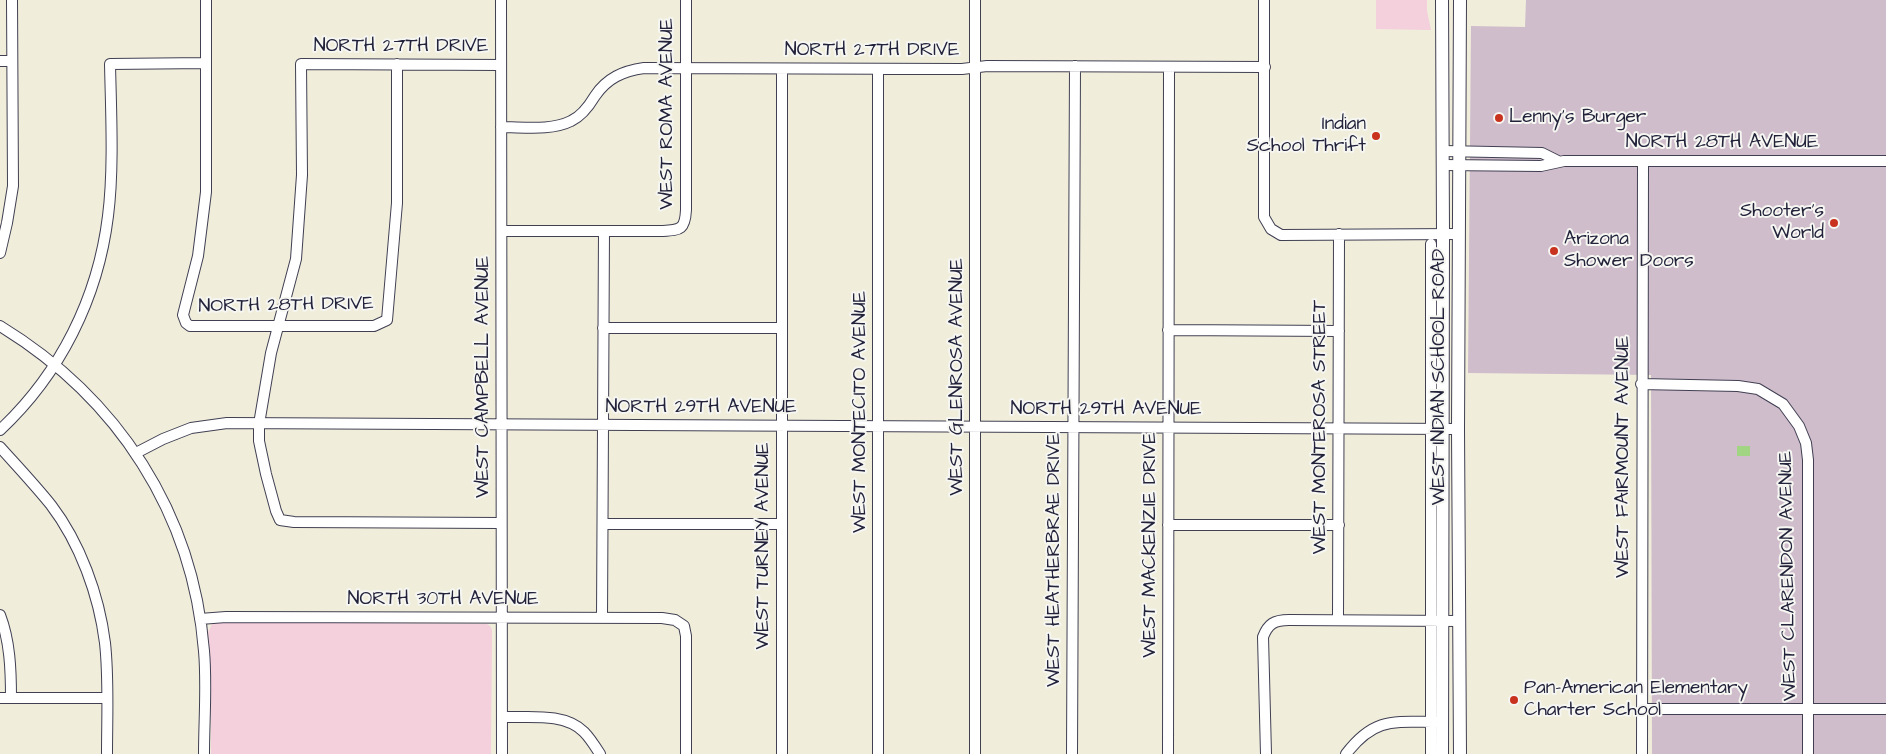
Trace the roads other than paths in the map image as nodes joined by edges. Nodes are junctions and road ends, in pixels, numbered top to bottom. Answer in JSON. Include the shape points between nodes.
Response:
{"nodes":[{"id":1,"x":12,"y":0,"type":"edge"},
{"id":2,"x":206,"y":0,"type":"edge"},
{"id":3,"x":501,"y":0,"type":"edge"},
{"id":4,"x":686,"y":0,"type":"edge"},
{"id":5,"x":975,"y":0,"type":"edge"},
{"id":6,"x":1264,"y":0,"type":"edge"},
{"id":7,"x":1442,"y":0,"type":"edge"},
{"id":8,"x":1460,"y":0,"type":"edge"},
{"id":9,"x":0,"y":61,"type":"edge"},
{"id":10,"x":12,"y":61,"type":"junction"},
{"id":11,"x":206,"y":63,"type":"junction"},
{"id":12,"x":396,"y":64,"type":"junction"},
{"id":13,"x":501,"y":65,"type":"junction"},
{"id":14,"x":1075,"y":66,"type":"junction"},
{"id":15,"x":975,"y":67,"type":"junction"},
{"id":16,"x":1169,"y":67,"type":"junction"},
{"id":17,"x":1265,"y":67,"type":"junction"},
{"id":18,"x":685,"y":68,"type":"junction"},
{"id":19,"x":782,"y":69,"type":"junction"},
{"id":20,"x":878,"y":69,"type":"junction"},
{"id":21,"x":502,"y":127,"type":"junction"},
{"id":22,"x":1443,"y":151,"type":"junction"},
{"id":23,"x":1459,"y":152,"type":"junction"},
{"id":24,"x":1643,"y":160,"type":"junction"},
{"id":25,"x":1558,"y":161,"type":"junction"},
{"id":26,"x":1886,"y":161,"type":"edge"},
{"id":27,"x":1443,"y":165,"type":"junction"},
{"id":28,"x":1459,"y":165,"type":"junction"},
{"id":29,"x":502,"y":231,"type":"junction"},
{"id":30,"x":604,"y":231,"type":"junction"},
{"id":31,"x":1339,"y":234,"type":"junction"},
{"id":32,"x":1443,"y":234,"type":"junction"},
{"id":33,"x":1459,"y":234,"type":"junction"},
{"id":34,"x":1431,"y":244,"type":"dead end"},
{"id":35,"x":0,"y":253,"type":"edge"},
{"id":36,"x":280,"y":325,"type":"junction"},
{"id":37,"x":0,"y":326,"type":"edge"},
{"id":38,"x":603,"y":328,"type":"junction"},
{"id":39,"x":782,"y":328,"type":"junction"},
{"id":40,"x":1168,"y":330,"type":"junction"},
{"id":41,"x":1339,"y":331,"type":"junction"},
{"id":42,"x":55,"y":365,"type":"junction"},
{"id":43,"x":1641,"y":384,"type":"junction"},
{"id":44,"x":259,"y":424,"type":"junction"},
{"id":45,"x":502,"y":425,"type":"junction"},
{"id":46,"x":602,"y":425,"type":"junction"},
{"id":47,"x":782,"y":426,"type":"junction"},
{"id":48,"x":878,"y":427,"type":"junction"},
{"id":49,"x":974,"y":428,"type":"junction"},
{"id":50,"x":1073,"y":428,"type":"junction"},
{"id":51,"x":1168,"y":428,"type":"junction"},
{"id":52,"x":1338,"y":429,"type":"junction"},
{"id":53,"x":1437,"y":429,"type":"junction"},
{"id":54,"x":1458,"y":429,"type":"junction"},
{"id":55,"x":0,"y":430,"type":"edge"},
{"id":56,"x":0,"y":447,"type":"edge"},
{"id":57,"x":136,"y":452,"type":"junction"},
{"id":58,"x":501,"y":523,"type":"junction"},
{"id":59,"x":603,"y":524,"type":"junction"},
{"id":60,"x":782,"y":524,"type":"junction"},
{"id":61,"x":1168,"y":525,"type":"junction"},
{"id":62,"x":1338,"y":525,"type":"junction"},
{"id":63,"x":0,"y":615,"type":"edge"},
{"id":64,"x":602,"y":618,"type":"junction"},
{"id":65,"x":200,"y":619,"type":"junction"},
{"id":66,"x":502,"y":619,"type":"junction"},
{"id":67,"x":1338,"y":620,"type":"junction"},
{"id":68,"x":1436,"y":621,"type":"junction"},
{"id":69,"x":1459,"y":621,"type":"junction"},
{"id":70,"x":0,"y":698,"type":"edge"},
{"id":71,"x":11,"y":698,"type":"junction"},
{"id":72,"x":107,"y":698,"type":"junction"},
{"id":73,"x":1886,"y":708,"type":"edge"},
{"id":74,"x":1642,"y":709,"type":"junction"},
{"id":75,"x":1808,"y":709,"type":"junction"},
{"id":76,"x":502,"y":718,"type":"junction"},
{"id":77,"x":1436,"y":722,"type":"junction"},
{"id":78,"x":107,"y":754,"type":"edge"},
{"id":79,"x":204,"y":754,"type":"edge"},
{"id":80,"x":502,"y":754,"type":"edge"},
{"id":81,"x":600,"y":754,"type":"edge"},
{"id":82,"x":686,"y":754,"type":"edge"},
{"id":83,"x":782,"y":754,"type":"edge"},
{"id":84,"x":878,"y":754,"type":"edge"},
{"id":85,"x":975,"y":754,"type":"edge"},
{"id":86,"x":1072,"y":754,"type":"edge"},
{"id":87,"x":1168,"y":754,"type":"edge"},
{"id":88,"x":1266,"y":754,"type":"edge"},
{"id":89,"x":1346,"y":754,"type":"edge"},
{"id":90,"x":1431,"y":754,"type":"edge"},
{"id":91,"x":1442,"y":754,"type":"edge"},
{"id":92,"x":1460,"y":754,"type":"edge"},
{"id":93,"x":1642,"y":754,"type":"edge"},
{"id":94,"x":1808,"y":754,"type":"edge"}],
"edges":[{"from":1,"to":10,"type":"street"},
{"from":2,"to":11,"type":"street"},
{"from":3,"to":13,"type":"street","name":"WEST CAMPBELL AVENUE"},
{"from":4,"to":18,"type":"street","name":"WEST ROMA AVENUE"},
{"from":5,"to":15,"type":"street","name":"WEST GLENROSA AVENUE"},
{"from":6,"to":17,"type":"street"},
{"from":7,"to":22,"type":"main road","name":"WEST INDIAN SCHOOL ROAD"},
{"from":8,"to":23,"type":"main road","name":"WEST INDIAN SCHOOL ROAD"},
{"from":9,"to":10,"type":"street"},
{"from":10,"to":35,"type":"street","via":[[13,186]]},
{"from":11,"to":36,"type":"street","name":"NORTH 28TH DRIVE","via":[[205,200],[198,256],[183,315],[186,323],[196,326]]},
{"from":11,"to":42,"type":"street","via":[[110,64],[108,216],[96,275],[80,321]]},
{"from":12,"to":13,"type":"street","name":"NORTH 27TH DRIVE"},
{"from":12,"to":36,"type":"street","name":"NORTH 27TH DRIVE","via":[[301,64],[302,175],[296,259]]},
{"from":12,"to":36,"type":"street","name":"NORTH 28TH DRIVE","via":[[397,202],[387,320],[374,326]]},
{"from":13,"to":21,"type":"street","name":"WEST CAMPBELL AVENUE"},
{"from":14,"to":15,"type":"street","name":"NORTH 27TH DRIVE"},
{"from":14,"to":16,"type":"street","name":"NORTH 27TH DRIVE"},
{"from":14,"to":50,"type":"street","name":"WEST HEATHERBRAE DRIVE"},
{"from":15,"to":20,"type":"street","name":"NORTH 27TH DRIVE"},
{"from":15,"to":49,"type":"street","name":"WEST GLENROSA AVENUE"},
{"from":16,"to":17,"type":"street","name":"NORTH 27TH DRIVE"},
{"from":16,"to":40,"type":"street","name":"WEST MACKENZIE DRIVE"},
{"from":17,"to":31,"type":"street","via":[[1264,217],[1271,229],[1282,235]]},
{"from":18,"to":19,"type":"street","name":"NORTH 27TH DRIVE"},
{"from":18,"to":21,"type":"street","name":"NORTH 27TH DRIVE","via":[[644,68],[624,72],[605,84],[580,115],[562,125]]},
{"from":18,"to":30,"type":"street","name":"WEST ROMA AVENUE","via":[[686,220],[680,229],[671,231]]},
{"from":19,"to":20,"type":"street","name":"NORTH 27TH DRIVE"},
{"from":19,"to":39,"type":"street","name":"WEST TURNEY AVENUE"},
{"from":20,"to":48,"type":"street","name":"WEST MONTECITO AVENUE"},
{"from":21,"to":29,"type":"street","name":"WEST CAMPBELL AVENUE"},
{"from":22,"to":23,"type":"street","name":"NORTH 28TH AVENUE"},
{"from":22,"to":27,"type":"main road","name":"WEST INDIAN SCHOOL ROAD"},
{"from":23,"to":25,"type":"street","name":"NORTH 28TH AVENUE","via":[[1542,153]]},
{"from":23,"to":28,"type":"main road","name":"WEST INDIAN SCHOOL ROAD"},
{"from":24,"to":25,"type":"street","name":"NORTH 28TH AVENUE"},
{"from":24,"to":26,"type":"street","name":"NORTH 28TH AVENUE"},
{"from":24,"to":43,"type":"street","name":"WEST FAIRMOUNT AVENUE"},
{"from":25,"to":28,"type":"street","name":"NORTH 28TH AVENUE","via":[[1542,166]]},
{"from":27,"to":28,"type":"street","name":"NORTH 28TH AVENUE"},
{"from":27,"to":32,"type":"main road","name":"WEST INDIAN SCHOOL ROAD"},
{"from":28,"to":33,"type":"main road","name":"WEST INDIAN SCHOOL ROAD"},
{"from":29,"to":30,"type":"street"},
{"from":29,"to":45,"type":"street","name":"WEST CAMPBELL AVENUE"},
{"from":30,"to":38,"type":"street"},
{"from":31,"to":32,"type":"street"},
{"from":31,"to":41,"type":"street","name":"WEST MONTEROSA STREET"},
{"from":32,"to":33,"type":"street"},
{"from":32,"to":53,"type":"main road","name":"WEST INDIAN SCHOOL ROAD"},
{"from":33,"to":54,"type":"main road","name":"WEST INDIAN SCHOOL ROAD"},
{"from":34,"to":53,"type":"street","name":"WEST INDIAN SCHOOL ROAD"},
{"from":36,"to":44,"type":"street","via":[[271,353]]},
{"from":37,"to":42,"type":"street"},
{"from":38,"to":39,"type":"street"},
{"from":38,"to":46,"type":"street"},
{"from":39,"to":47,"type":"street","name":"WEST TURNEY AVENUE"},
{"from":40,"to":41,"type":"street"},
{"from":40,"to":51,"type":"street","name":"WEST MACKENZIE DRIVE"},
{"from":41,"to":52,"type":"street","name":"WEST MONTEROSA STREET"},
{"from":42,"to":55,"type":"street"},
{"from":42,"to":57,"type":"street","via":[[97,406]]},
{"from":43,"to":74,"type":"street","name":"WEST FAIRMOUNT AVENUE"},
{"from":43,"to":75,"type":"street","name":"WEST CLARENDON AVENUE","via":[[1758,389],[1784,404],[1799,426],[1808,460]]},
{"from":44,"to":45,"type":"street","name":"NORTH 29TH AVENUE"},
{"from":44,"to":57,"type":"street","name":"NORTH 29TH AVENUE","via":[[227,423],[191,428]]},
{"from":44,"to":58,"type":"street","via":[[266,474],[280,520]]},
{"from":45,"to":46,"type":"street","name":"NORTH 29TH AVENUE"},
{"from":45,"to":58,"type":"street","name":"WEST CAMPBELL AVENUE"},
{"from":46,"to":47,"type":"street","name":"NORTH 29TH AVENUE"},
{"from":46,"to":59,"type":"street"},
{"from":47,"to":48,"type":"street","name":"NORTH 29TH AVENUE"},
{"from":47,"to":60,"type":"street","name":"WEST TURNEY AVENUE"},
{"from":48,"to":49,"type":"street","name":"NORTH 29TH AVENUE"},
{"from":48,"to":84,"type":"street","name":"WEST MONTECITO AVENUE"},
{"from":49,"to":50,"type":"street","name":"NORTH 29TH AVENUE"},
{"from":49,"to":85,"type":"street","name":"WEST GLENROSA AVENUE"},
{"from":50,"to":51,"type":"street","name":"NORTH 29TH AVENUE"},
{"from":50,"to":86,"type":"street","name":"WEST HEATHERBRAE DRIVE"},
{"from":51,"to":52,"type":"street","name":"NORTH 29TH AVENUE"},
{"from":51,"to":61,"type":"street","name":"WEST MACKENZIE DRIVE"},
{"from":52,"to":53,"type":"street","name":"NORTH 29TH AVENUE"},
{"from":52,"to":62,"type":"street","name":"WEST MONTEROSA STREET"},
{"from":53,"to":54,"type":"street","name":"NORTH 29TH AVENUE"},
{"from":53,"to":68,"type":"main road","name":"WEST INDIAN SCHOOL ROAD"},
{"from":54,"to":69,"type":"main road","name":"WEST INDIAN SCHOOL ROAD"},
{"from":56,"to":72,"type":"street","via":[[52,506],[86,571],[104,642]]},
{"from":57,"to":65,"type":"street","via":[[174,521]]},
{"from":58,"to":66,"type":"street","name":"WEST CAMPBELL AVENUE"},
{"from":59,"to":60,"type":"street"},
{"from":59,"to":64,"type":"street"},
{"from":60,"to":83,"type":"street","name":"WEST TURNEY AVENUE"},
{"from":61,"to":62,"type":"street"},
{"from":61,"to":87,"type":"street","name":"WEST MACKENZIE DRIVE"},
{"from":62,"to":67,"type":"street","name":"WEST MONTEROSA STREET"},
{"from":63,"to":71,"type":"street","via":[[10,663]]},
{"from":64,"to":66,"type":"street","name":"NORTH 30TH AVENUE"},
{"from":64,"to":82,"type":"street","name":"NORTH 30TH AVENUE","via":[[668,618],[684,626]]},
{"from":65,"to":66,"type":"street","name":"NORTH 30TH AVENUE"},
{"from":65,"to":79,"type":"street","via":[[205,674]]},
{"from":66,"to":76,"type":"street","name":"WEST CAMPBELL AVENUE"},
{"from":67,"to":68,"type":"street"},
{"from":67,"to":88,"type":"street","via":[[1280,620],[1268,626],[1263,638]]},
{"from":68,"to":69,"type":"street"},
{"from":68,"to":77,"type":"main road","name":"WEST INDIAN SCHOOL ROAD"},
{"from":69,"to":92,"type":"main road","name":"WEST INDIAN SCHOOL ROAD"},
{"from":70,"to":71,"type":"street"},
{"from":71,"to":72,"type":"street"},
{"from":72,"to":78,"type":"street"},
{"from":73,"to":75,"type":"street"},
{"from":74,"to":75,"type":"street"},
{"from":74,"to":93,"type":"street","name":"WEST FAIRMOUNT AVENUE"},
{"from":75,"to":94,"type":"street","name":"WEST CLARENDON AVENUE"},
{"from":76,"to":80,"type":"street","name":"WEST CAMPBELL AVENUE"},
{"from":76,"to":81,"type":"street","via":[[568,721],[583,731]]},
{"from":77,"to":89,"type":"street","via":[[1396,722],[1369,730]]},
{"from":77,"to":90,"type":"street","name":"WEST INDIAN SCHOOL ROAD"},
{"from":77,"to":91,"type":"main road","name":"WEST INDIAN SCHOOL ROAD"}]}
